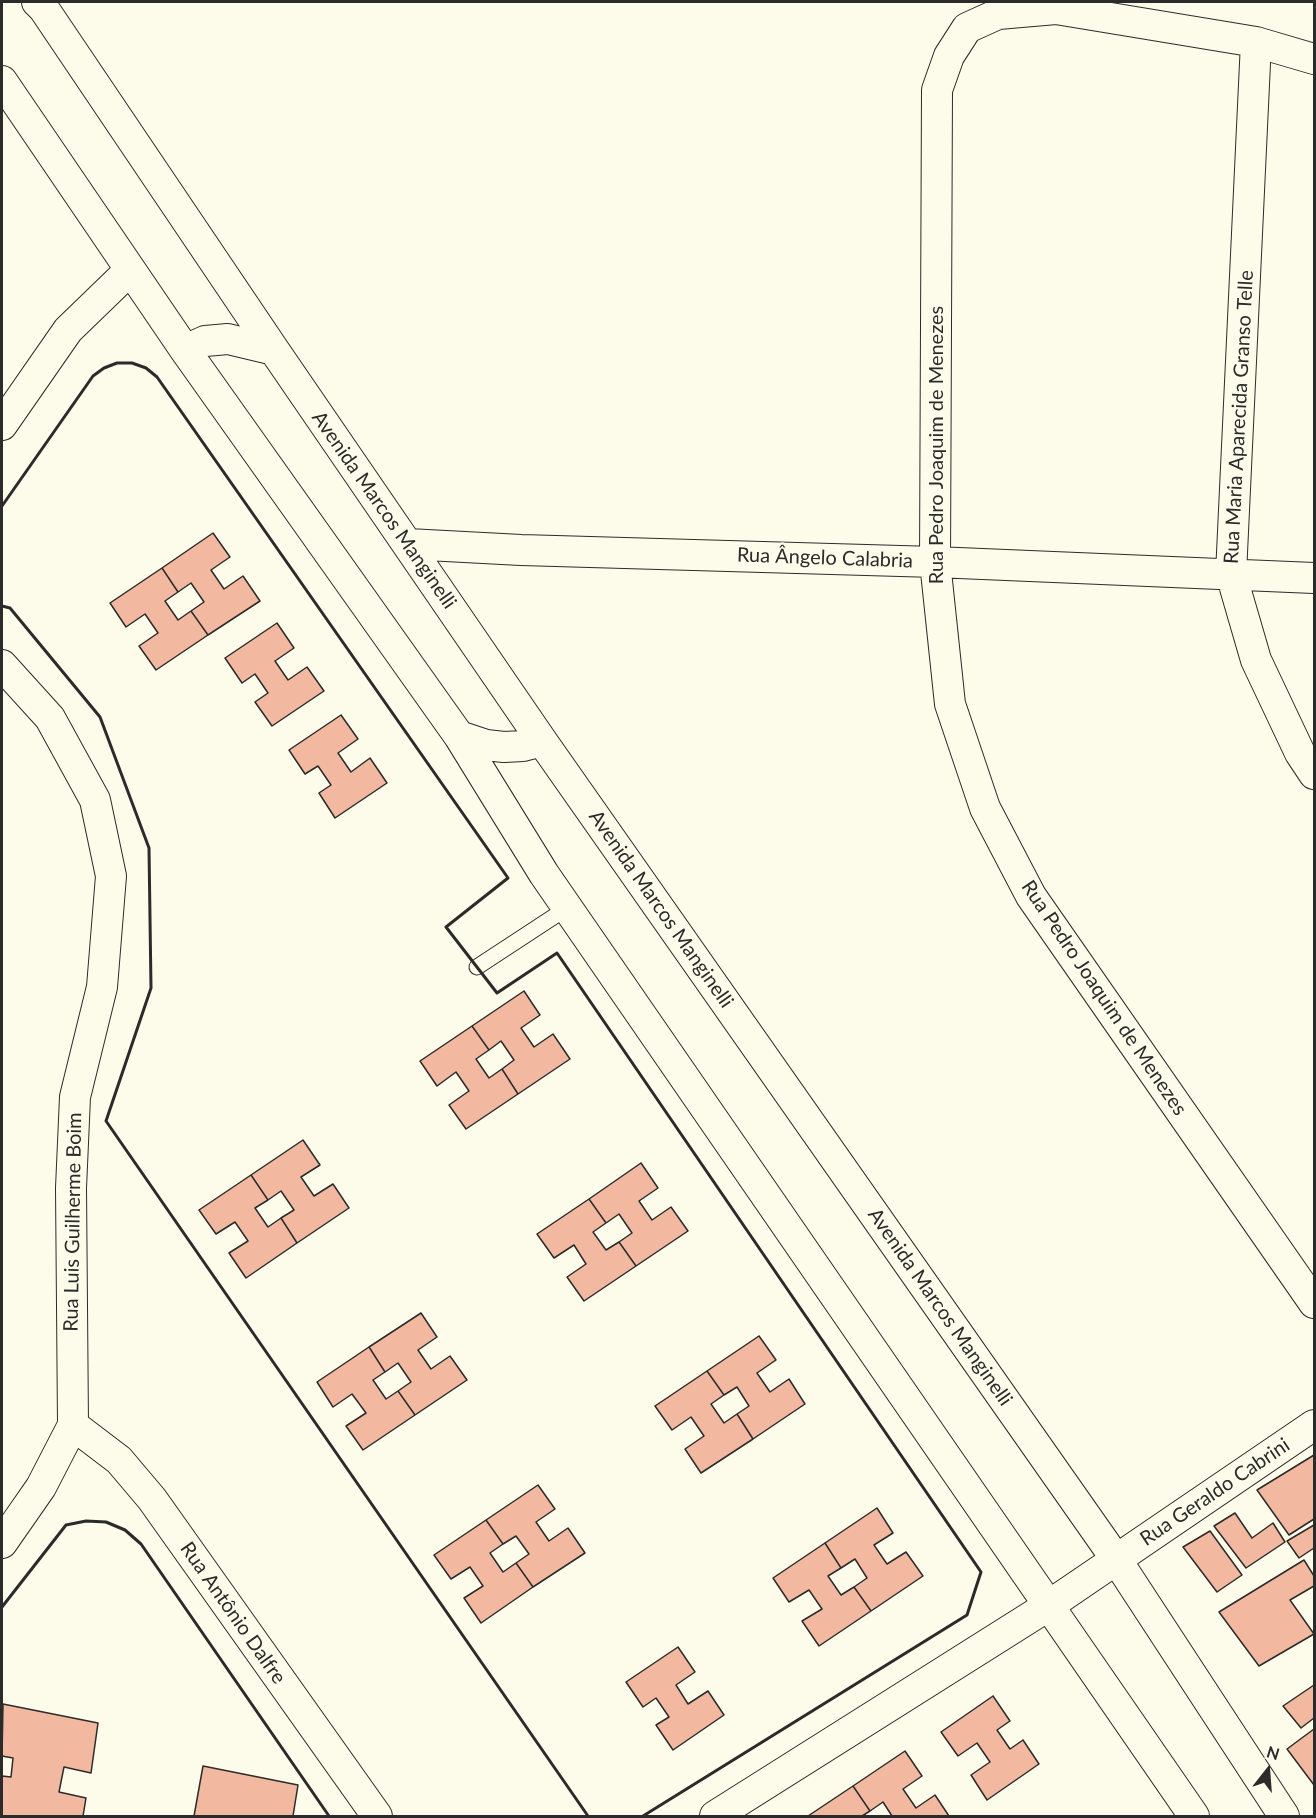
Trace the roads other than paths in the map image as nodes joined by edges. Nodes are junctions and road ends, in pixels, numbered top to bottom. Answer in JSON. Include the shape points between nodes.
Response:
{"nodes":[{"id":1,"x":37,"y":2,"type":"edge"},
{"id":2,"x":1256,"y":42,"type":"junction"},
{"id":3,"x":1314,"y":59,"type":"edge"},
{"id":4,"x":2,"y":81,"type":"edge"},
{"id":5,"x":130,"y":270,"type":"junction"},
{"id":6,"x":185,"y":350,"type":"junction"},
{"id":7,"x":274,"y":350,"type":"junction"},
{"id":8,"x":2,"y":425,"type":"edge"},
{"id":9,"x":408,"y":544,"type":"junction"},
{"id":10,"x":935,"y":562,"type":"junction"},
{"id":11,"x":1231,"y":574,"type":"junction"},
{"id":12,"x":1314,"y":578,"type":"edge"},
{"id":13,"x":2,"y":665,"type":"edge"},
{"id":14,"x":459,"y":736,"type":"junction"},
{"id":15,"x":543,"y":741,"type":"junction"},
{"id":16,"x":1314,"y":774,"type":"edge"},
{"id":17,"x":567,"y":908,"type":"junction"},
{"id":18,"x":477,"y":967,"type":"dead end"},
{"id":19,"x":1314,"y":1303,"type":"edge"},
{"id":20,"x":73,"y":1425,"type":"junction"},
{"id":21,"x":1314,"y":1425,"type":"edge"},
{"id":22,"x":2,"y":1543,"type":"edge"},
{"id":23,"x":1116,"y":1559,"type":"junction"},
{"id":24,"x":1048,"y":1606,"type":"junction"},
{"id":25,"x":377,"y":1816,"type":"edge"},
{"id":26,"x":715,"y":1816,"type":"edge"},
{"id":27,"x":1194,"y":1816,"type":"edge"},
{"id":28,"x":1284,"y":1816,"type":"edge"}],
"edges":[{"from":1,"to":7,"type":"street","name":"Avenida Marcos Manginelli"},
{"from":2,"to":3,"type":"street"},
{"from":2,"to":10,"type":"street","name":"Rua Pedro Joaquim de Menezes","via":[[1056,9],[998,14],[967,28],[949,56],[937,90]]},
{"from":2,"to":11,"type":"street","name":"Rua Maria Aparecida Granso Telle"},
{"from":4,"to":5,"type":"street"},
{"from":5,"to":6,"type":"street"},
{"from":5,"to":8,"type":"street","via":[[68,330]]},
{"from":6,"to":7,"type":"street","via":[[205,341],[228,339]]},
{"from":6,"to":14,"type":"street"},
{"from":7,"to":9,"type":"street","name":"Avenida Marcos Manginelli"},
{"from":9,"to":10,"type":"street","name":"Rua Ângelo Calabria"},
{"from":9,"to":15,"type":"street","name":"Avenida Marcos Manginelli"},
{"from":10,"to":11,"type":"street","name":"Rua Ângelo Calabria"},
{"from":10,"to":19,"type":"street","name":"Rua Pedro Joaquim de Menezes","via":[[950,704],[985,808],[1031,896]]},
{"from":11,"to":12,"type":"street","name":"Rua Ângelo Calabria"},
{"from":11,"to":16,"type":"street","name":"Rua Maria Aparecida Granso Telle","via":[[1256,660]]},
{"from":13,"to":20,"type":"street","name":"Rua Luis Guilherme Boim","via":[[50,718],[95,800],[111,876],[102,987],[75,1097],[70,1188]]},
{"from":14,"to":15,"type":"street","via":[[504,747]]},
{"from":14,"to":17,"type":"street"},
{"from":15,"to":23,"type":"street","name":"Avenida Marcos Manginelli"},
{"from":17,"to":18,"type":"lane"},
{"from":17,"to":24,"type":"street"},
{"from":20,"to":22,"type":"street","name":"Rua Luis Guilherme Boim","via":[[41,1487]]},
{"from":20,"to":25,"type":"street","name":"Rua Antônio Dalfre","via":[[119,1460],[152,1499]]},
{"from":21,"to":23,"type":"street","name":"Rua Geraldo Cabrini"},
{"from":23,"to":24,"type":"street","name":"Rua Geraldo Cabrini"},
{"from":23,"to":28,"type":"street","name":"Avenida Marcos Manginelli"},
{"from":24,"to":26,"type":"street","name":"Rua Geraldo Cabrini"},
{"from":24,"to":27,"type":"street"}]}
